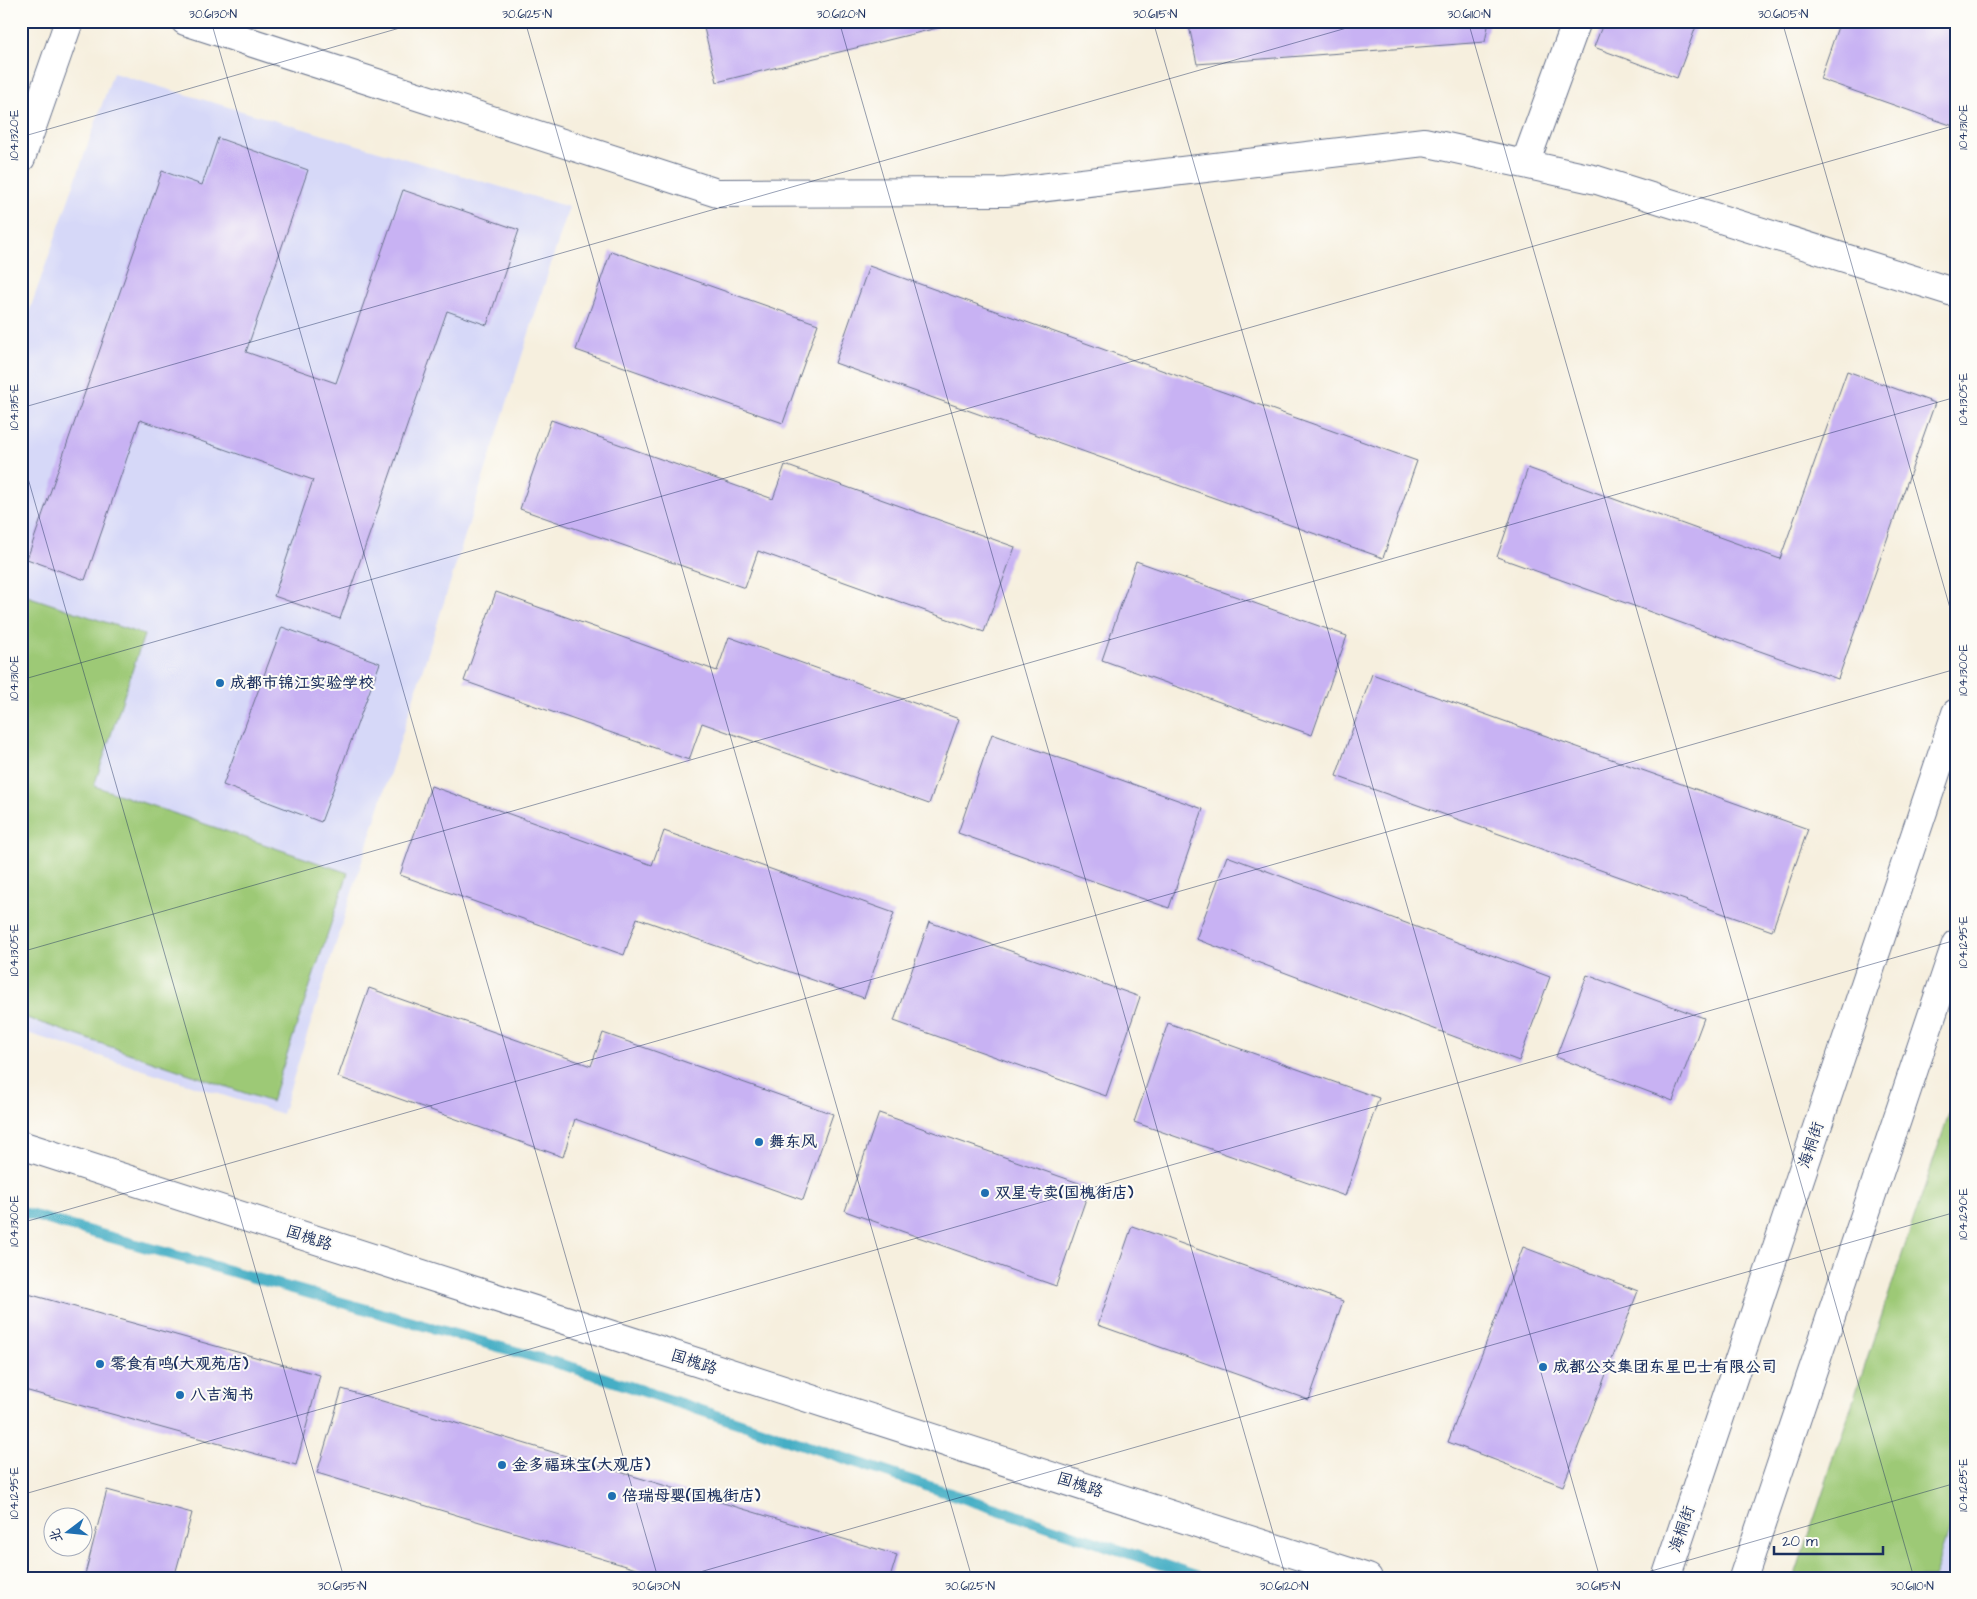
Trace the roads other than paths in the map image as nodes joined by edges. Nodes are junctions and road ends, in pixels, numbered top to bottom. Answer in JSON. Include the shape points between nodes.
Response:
{"nodes":[{"id":1,"x":69,"y":21,"type":"edge"},
{"id":2,"x":185,"y":21,"type":"edge"},
{"id":3,"x":1577,"y":21,"type":"edge"},
{"id":4,"x":21,"y":158,"type":"edge"},
{"id":5,"x":1525,"y":164,"type":"junction"},
{"id":6,"x":1956,"y":293,"type":"edge"},
{"id":7,"x":1956,"y":713,"type":"edge"},
{"id":8,"x":1956,"y":944,"type":"edge"},
{"id":9,"x":21,"y":1145,"type":"edge"},
{"id":10,"x":1368,"y":1578,"type":"edge"},
{"id":11,"x":1666,"y":1578,"type":"edge"},
{"id":12,"x":1743,"y":1578,"type":"edge"}],
"edges":[{"from":1,"to":4,"type":"street"},
{"from":2,"to":5,"type":"street","via":[[717,193],[1006,192],[1424,142]]},
{"from":3,"to":5,"type":"street"},
{"from":5,"to":6,"type":"street","via":[[1597,180]]},
{"from":7,"to":11,"type":"street","name":"海桐街"},
{"from":8,"to":12,"type":"street"},
{"from":9,"to":10,"type":"street","name":"国槐路"}]}
